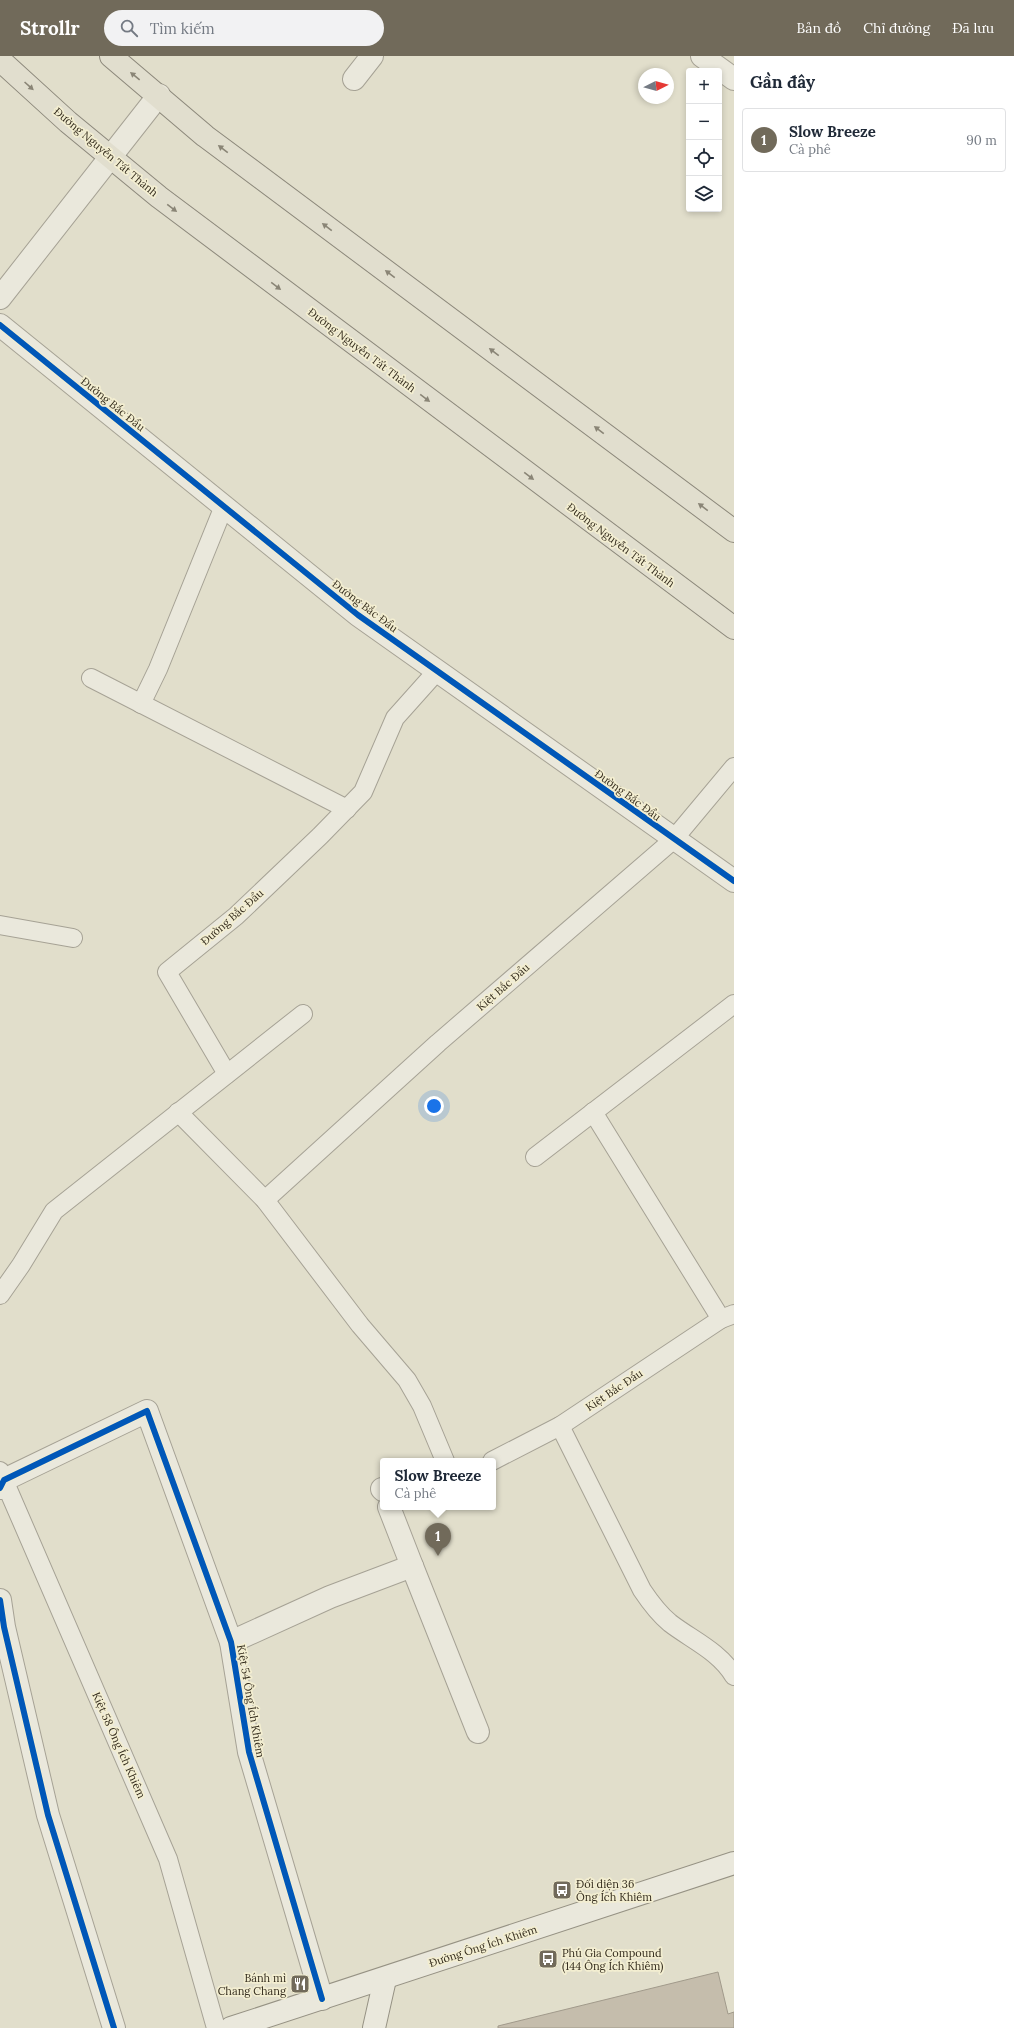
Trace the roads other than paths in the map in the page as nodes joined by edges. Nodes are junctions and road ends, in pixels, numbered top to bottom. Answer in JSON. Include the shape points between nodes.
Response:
{"nodes":[{"id":1,"x":111,"y":56,"type":"edge"},
{"id":2,"x":372,"y":56,"type":"edge"},
{"id":3,"x":0,"y":60,"type":"edge"},
{"id":4,"x":354,"y":79,"type":"dead end"},
{"id":5,"x":159,"y":96,"type":"junction"},
{"id":6,"x":109,"y":157,"type":"junction"},
{"id":7,"x":0,"y":298,"type":"edge"},
{"id":8,"x":0,"y":326,"type":"edge"},
{"id":9,"x":224,"y":506,"type":"junction"},
{"id":10,"x":734,"y":531,"type":"edge"},
{"id":11,"x":734,"y":628,"type":"edge"},
{"id":12,"x":437,"y":671,"type":"junction"},
{"id":13,"x":91,"y":678,"type":"dead end"},
{"id":14,"x":141,"y":704,"type":"junction"},
{"id":15,"x":734,"y":767,"type":"edge"},
{"id":16,"x":347,"y":809,"type":"junction"},
{"id":17,"x":673,"y":840,"type":"junction"},
{"id":18,"x":734,"y":881,"type":"edge"},
{"id":19,"x":0,"y":925,"type":"edge"},
{"id":20,"x":73,"y":938,"type":"dead end"},
{"id":21,"x":734,"y":1004,"type":"edge"},
{"id":22,"x":303,"y":1014,"type":"dead end"},
{"id":23,"x":227,"y":1074,"type":"junction"},
{"id":24,"x":178,"y":1112,"type":"junction"},
{"id":25,"x":593,"y":1112,"type":"junction"},
{"id":26,"x":535,"y":1157,"type":"dead end"},
{"id":27,"x":265,"y":1200,"type":"junction"},
{"id":28,"x":0,"y":1295,"type":"edge"},
{"id":29,"x":727,"y":1316,"type":"edge"},
{"id":30,"x":560,"y":1426,"type":"junction"},
{"id":31,"x":444,"y":1458,"type":"edge"},
{"id":32,"x":496,"y":1459,"type":"edge"},
{"id":33,"x":1,"y":1480,"type":"edge"},
{"id":34,"x":390,"y":1510,"type":"edge"},
{"id":35,"x":412,"y":1566,"type":"junction"},
{"id":36,"x":0,"y":1600,"type":"edge"},
{"id":37,"x":231,"y":1642,"type":"junction"},
{"id":38,"x":734,"y":1676,"type":"edge"},
{"id":39,"x":478,"y":1732,"type":"dead end"},
{"id":40,"x":734,"y":1863,"type":"edge"},
{"id":41,"x":385,"y":1979,"type":"junction"},
{"id":42,"x":322,"y":1999,"type":"junction"},
{"id":43,"x":114,"y":2028,"type":"edge"},
{"id":44,"x":216,"y":2028,"type":"edge"},
{"id":45,"x":231,"y":2028,"type":"edge"},
{"id":46,"x":374,"y":2028,"type":"edge"}],
"edges":[{"from":5,"to":1,"type":"main road","one_way":true},
{"from":2,"to":4,"type":"street"},
{"from":3,"to":6,"type":"main road","name":"Đường Nguyễn Tất Thành","one_way":true},
{"from":5,"to":6,"type":"street"},
{"from":10,"to":5,"type":"main road","one_way":true,"via":[[206,136]]},
{"from":6,"to":7,"type":"street"},
{"from":6,"to":11,"type":"main road","name":"Đường Nguyễn Tất Thành","one_way":true,"via":[[165,202]]},
{"from":8,"to":9,"type":"street","name":"Đường Bắc Đẩu"},
{"from":9,"to":12,"type":"street","name":"Đường Bắc Đẩu","via":[[358,615]]},
{"from":9,"to":14,"type":"lane","via":[[158,669]]},
{"from":12,"to":16,"type":"lane","name":"Đường Bắc Đẩu","via":[[395,718],[363,792]]},
{"from":12,"to":17,"type":"street","name":"Đường Bắc Đẩu"},
{"from":13,"to":14,"type":"lane"},
{"from":14,"to":16,"type":"lane"},
{"from":15,"to":17,"type":"lane","name":"Kiệt Bắc Đẩu"},
{"from":16,"to":23,"type":"lane","name":"Đường Bắc Đẩu","via":[[236,916],[167,972]]},
{"from":17,"to":18,"type":"street","name":"Đường Bắc Đẩu"},
{"from":17,"to":27,"type":"lane","name":"Kiệt Bắc Đẩu","via":[[438,1043]]},
{"from":19,"to":20,"type":"lane"},
{"from":21,"to":25,"type":"lane"},
{"from":22,"to":23,"type":"lane"},
{"from":23,"to":24,"type":"lane"},
{"from":24,"to":27,"type":"lane"},
{"from":24,"to":28,"type":"lane","via":[[54,1210],[22,1265]]},
{"from":25,"to":26,"type":"lane"},
{"from":25,"to":29,"type":"lane"},
{"from":27,"to":31,"type":"lane","via":[[356,1319],[407,1380],[422,1406]]},
{"from":29,"to":30,"type":"lane","name":"Kiệt Bắc Đẩu"},
{"from":30,"to":32,"type":"lane","name":"Kiệt Bắc Đẩu"},
{"from":30,"to":38,"type":"lane","via":[[652,1605],[669,1622],[720,1658]]},
{"from":33,"to":37,"type":"street","name":"Kiệt 54 Ông Ích Khiêm","via":[[147,1411]]},
{"from":33,"to":44,"type":"lane","name":"Kiệt 58 Ông Ích Khiêm","via":[[168,1858]]},
{"from":34,"to":35,"type":"street"},
{"from":35,"to":37,"type":"street","name":"Kiệt 54 Ông Ích Khiêm","via":[[330,1597]]},
{"from":35,"to":39,"type":"street"},
{"from":36,"to":43,"type":"street","via":[[48,1815]]},
{"from":37,"to":42,"type":"street","name":"Kiệt 54 Ông Ích Khiêm","via":[[249,1752]]},
{"from":40,"to":41,"type":"street","name":"Đường Ông Ích Khiêm"},
{"from":41,"to":42,"type":"street","name":"Đường Ông Ích Khiêm"},
{"from":41,"to":46,"type":"street"},
{"from":42,"to":45,"type":"street","name":"Đường Ông Ích Khiêm"}]}
